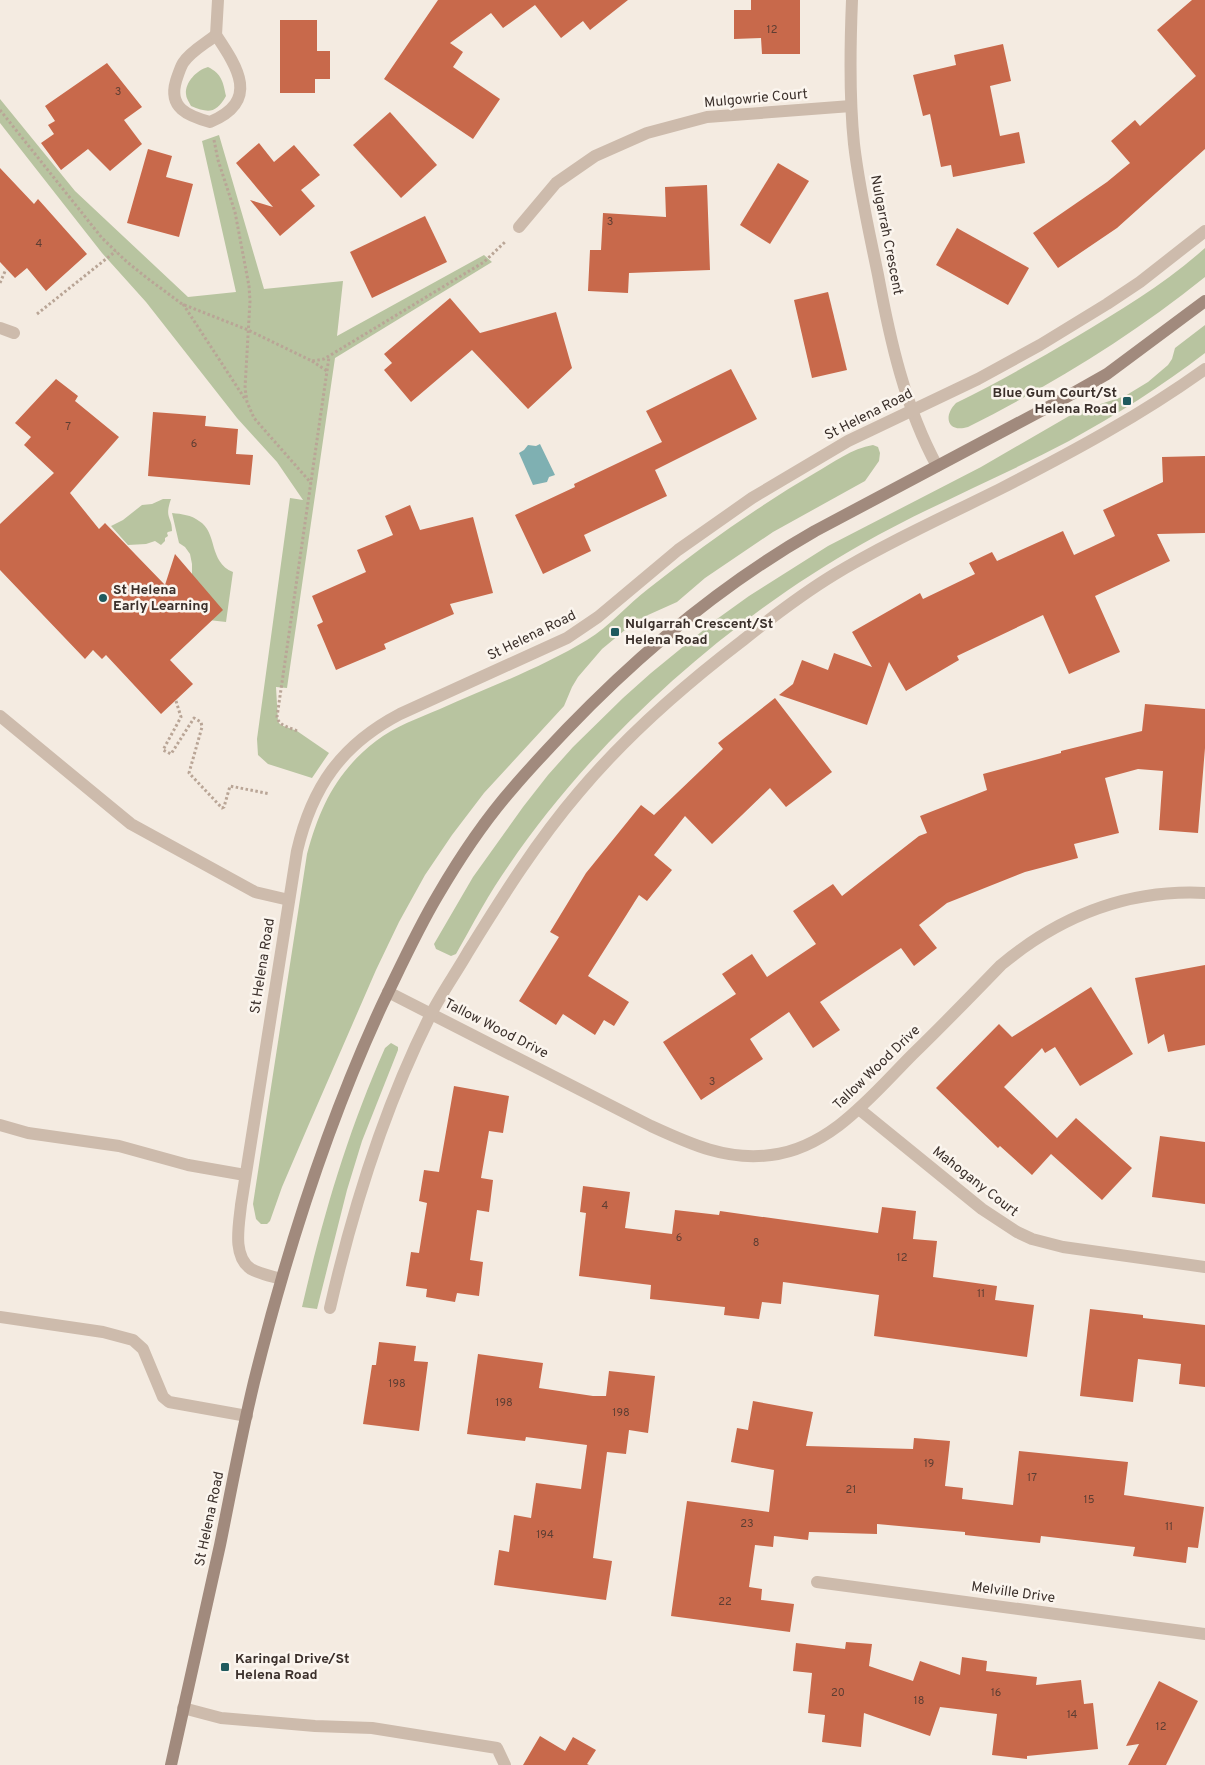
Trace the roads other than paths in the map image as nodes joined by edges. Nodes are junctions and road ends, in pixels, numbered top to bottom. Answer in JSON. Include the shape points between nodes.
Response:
{"nodes":[{"id":1,"x":218,"y":0,"type":"edge"},
{"id":2,"x":852,"y":0,"type":"edge"},
{"id":3,"x":216,"y":35,"type":"junction"},
{"id":4,"x":851,"y":106,"type":"junction"},
{"id":5,"x":519,"y":227,"type":"road end"},
{"id":6,"x":1205,"y":232,"type":"edge"},
{"id":7,"x":1205,"y":301,"type":"edge"},
{"id":8,"x":0,"y":328,"type":"edge"},
{"id":9,"x":14,"y":332,"type":"dead end"},
{"id":10,"x":1205,"y":368,"type":"edge"},
{"id":11,"x":912,"y":410,"type":"junction"},
{"id":12,"x":938,"y":466,"type":"junction"},
{"id":13,"x":0,"y":716,"type":"edge"},
{"id":14,"x":1205,"y":893,"type":"edge"},
{"id":15,"x":289,"y":900,"type":"junction"},
{"id":16,"x":388,"y":992,"type":"junction"},
{"id":17,"x":431,"y":1013,"type":"junction"},
{"id":18,"x":859,"y":1109,"type":"junction"},
{"id":19,"x":0,"y":1125,"type":"edge"},
{"id":20,"x":246,"y":1174,"type":"junction"},
{"id":21,"x":1205,"y":1267,"type":"edge"},
{"id":22,"x":281,"y":1279,"type":"junction"},
{"id":23,"x":330,"y":1308,"type":"dead end"},
{"id":24,"x":0,"y":1317,"type":"edge"},
{"id":25,"x":247,"y":1416,"type":"junction"},
{"id":26,"x":816,"y":1582,"type":"dead end"},
{"id":27,"x":1205,"y":1634,"type":"edge"},
{"id":28,"x":183,"y":1708,"type":"junction"},
{"id":29,"x":171,"y":1765,"type":"edge"},
{"id":30,"x":504,"y":1765,"type":"edge"}],
"edges":[{"from":1,"to":3,"type":"street"},
{"from":2,"to":4,"type":"street","name":"Nulgarrah Crescent"},
{"from":3,"to":3,"type":"street","via":[[183,63],[174,88],[180,108],[192,117],[210,122],[224,116],[232,107],[241,86],[233,61]]},
{"from":4,"to":5,"type":"street","name":"Mulgowrie Court","via":[[707,117],[647,133],[595,156],[556,183]]},
{"from":4,"to":11,"type":"street","name":"Nulgarrah Crescent","via":[[862,196],[880,289]]},
{"from":6,"to":11,"type":"street","name":"St Helena Road","via":[[1140,282],[1068,328],[978,379]]},
{"from":7,"to":12,"type":"main road","name":"St Helena Road","via":[[1107,374]]},
{"from":8,"to":9,"type":"street"},
{"from":10,"to":17,"type":"street","via":[[1118,426],[834,575],[783,609],[704,670],[649,718],[579,792],[500,900]]},
{"from":11,"to":12,"type":"street","name":"Nulgarrah Crescent"},
{"from":11,"to":15,"type":"street","name":"St Helena Road","via":[[848,441],[752,498],[678,550],[598,617],[567,638],[378,725],[339,760],[313,801],[302,828]]},
{"from":12,"to":16,"type":"main road","name":"St Helena Road","via":[[815,530],[748,572],[651,648],[598,697],[510,791],[485,825],[420,925]]},
{"from":13,"to":15,"type":"street","via":[[131,824],[256,892]]},
{"from":14,"to":18,"type":"street","name":"Tallow Wood Drive","via":[[1160,893],[1127,900],[1100,907],[1045,933],[1001,965]]},
{"from":15,"to":20,"type":"street","name":"St Helena Road"},
{"from":16,"to":17,"type":"street","name":"Tallow Wood Drive"},
{"from":16,"to":22,"type":"main road","name":"St Helena Road","via":[[332,1125]]},
{"from":17,"to":18,"type":"street","name":"Tallow Wood Drive","via":[[651,1126],[712,1152],[752,1156],[788,1151],[822,1136]]},
{"from":17,"to":23,"type":"street","via":[[376,1143],[347,1237]]},
{"from":18,"to":21,"type":"street","name":"Mahogany Court","via":[[982,1209],[1032,1240]]},
{"from":19,"to":20,"type":"street","via":[[119,1146],[188,1165]]},
{"from":20,"to":22,"type":"street","name":"St Helena Road","via":[[239,1227],[240,1252],[249,1268]]},
{"from":22,"to":25,"type":"main road","name":"St Helena Road"},
{"from":24,"to":25,"type":"street","via":[[103,1332],[133,1340],[143,1349],[169,1402]]},
{"from":25,"to":28,"type":"main road","name":"St Helena Road"},
{"from":26,"to":27,"type":"street","name":"Melville Drive"},
{"from":28,"to":29,"type":"main road","name":"St Helena Road"},
{"from":28,"to":30,"type":"street","via":[[221,1718],[372,1728],[497,1748]]}]}
